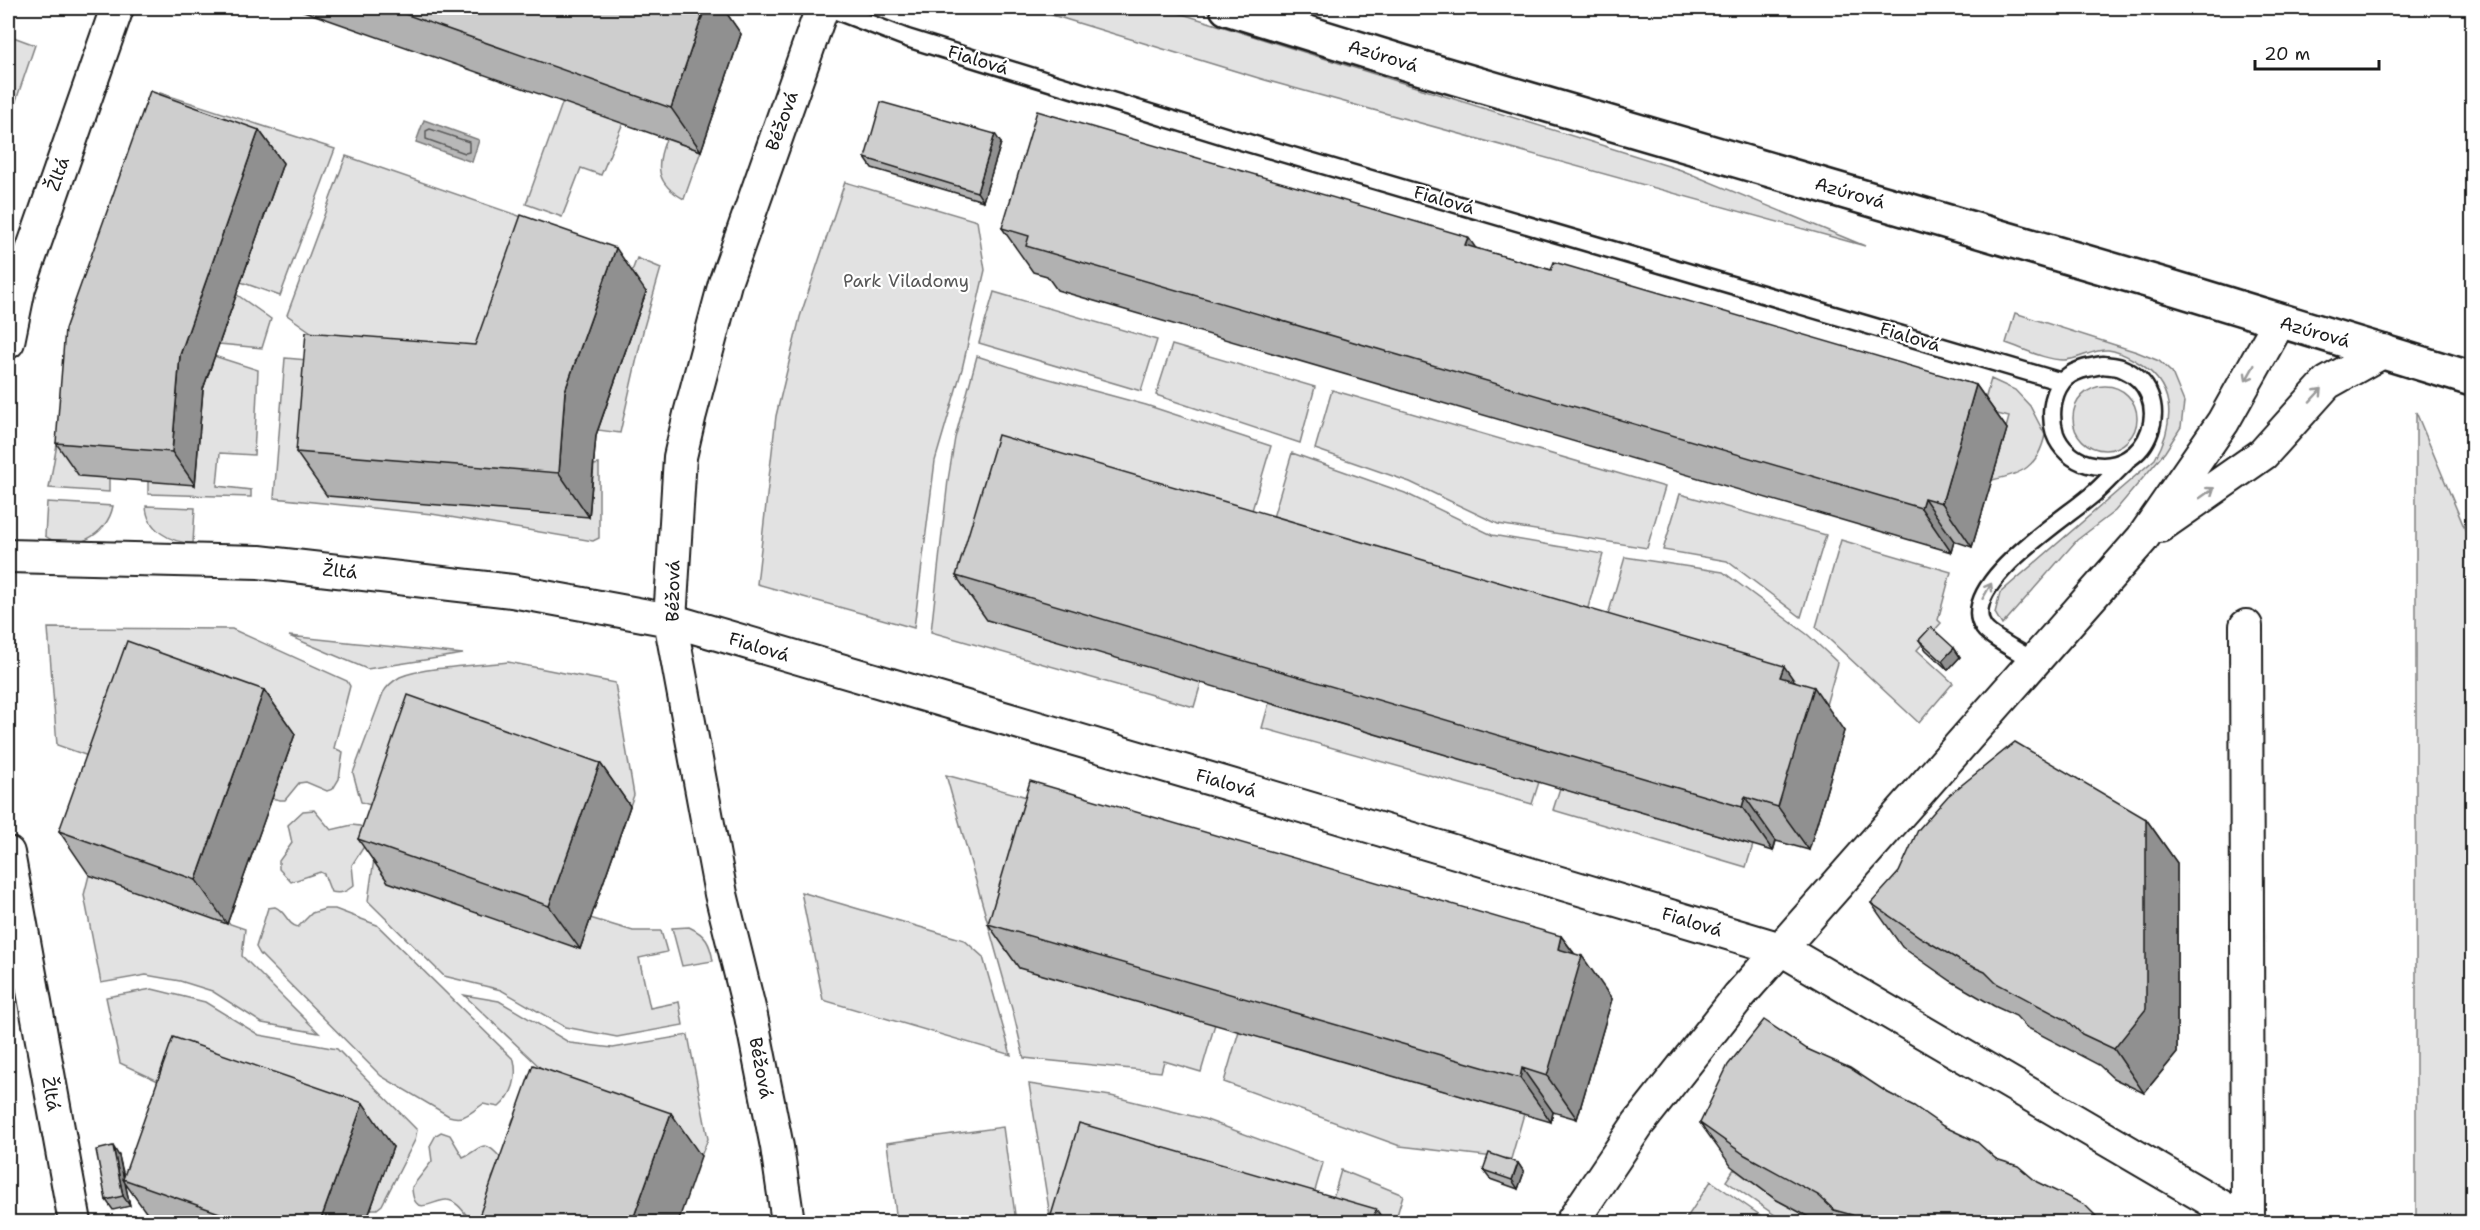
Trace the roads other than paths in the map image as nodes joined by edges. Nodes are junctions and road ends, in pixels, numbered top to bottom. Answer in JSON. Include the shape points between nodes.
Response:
{"nodes":[{"id":1,"x":116,"y":8,"type":"edge"},
{"id":2,"x":822,"y":8,"type":"edge"},
{"id":3,"x":829,"y":8,"type":"edge"},
{"id":4,"x":1227,"y":8,"type":"edge"},
{"id":5,"x":2279,"y":322,"type":"junction"},
{"id":6,"x":8,"y":342,"type":"edge"},
{"id":7,"x":2384,"y":351,"type":"junction"},
{"id":8,"x":2472,"y":379,"type":"edge"},
{"id":9,"x":2062,"y":382,"type":"junction"},
{"id":10,"x":2129,"y":459,"type":"junction"},
{"id":11,"x":2142,"y":539,"type":"junction"},
{"id":12,"x":8,"y":556,"type":"edge"},
{"id":13,"x":670,"y":620,"type":"junction"},
{"id":14,"x":2246,"y":626,"type":"dead end"},
{"id":15,"x":2034,"y":661,"type":"junction"},
{"id":16,"x":8,"y":853,"type":"edge"},
{"id":17,"x":1781,"y":949,"type":"junction"},
{"id":18,"x":18,"y":967,"type":"edge"},
{"id":19,"x":75,"y":1222,"type":"edge"},
{"id":20,"x":788,"y":1222,"type":"edge"},
{"id":21,"x":1572,"y":1222,"type":"edge"},
{"id":22,"x":2248,"y":1222,"type":"edge"}],
"edges":[{"from":1,"to":6,"type":"street","name":"Žltá","via":[[18,288]]},
{"from":2,"to":13,"type":"street","name":"Béžová","via":[[725,282],[690,414],[680,457]]},
{"from":3,"to":9,"type":"lane","name":"Fialová","via":[[907,38],[1209,131]]},
{"from":4,"to":5,"type":"main road","name":"Azúrová"},
{"from":5,"to":7,"type":"main road","name":"Azúrová"},
{"from":5,"to":11,"type":"street","one_way":true,"via":[[2223,422]]},
{"from":7,"to":8,"type":"main road","name":"Azúrová"},
{"from":11,"to":7,"type":"street","one_way":true,"via":[[2262,454],[2327,384]]},
{"from":9,"to":10,"type":"lane","via":[[2052,406],[2052,424],[2067,453],[2097,466]]},
{"from":9,"to":10,"type":"lane","via":[[2085,368],[2103,365],[2121,368],[2137,378],[2148,393],[2153,411],[2151,429],[2143,446]]},
{"from":15,"to":10,"type":"lane","one_way":true,"via":[[1984,629],[1978,614],[1983,595],[1997,574]]},
{"from":11,"to":15,"type":"street"},
{"from":12,"to":13,"type":"street","name":"Žltá","via":[[259,562],[512,591]]},
{"from":13,"to":17,"type":"street","name":"Fialová"},
{"from":13,"to":20,"type":"street","name":"Béžová","via":[[722,894],[777,1147]]},
{"from":14,"to":22,"type":"street"},
{"from":15,"to":17,"type":"street"},
{"from":16,"to":18,"type":"street","name":"Žltá"},
{"from":17,"to":21,"type":"street","via":[[1638,1124]]},
{"from":17,"to":22,"type":"street","name":"Fialová"},
{"from":18,"to":19,"type":"street","name":"Žltá"}]}
